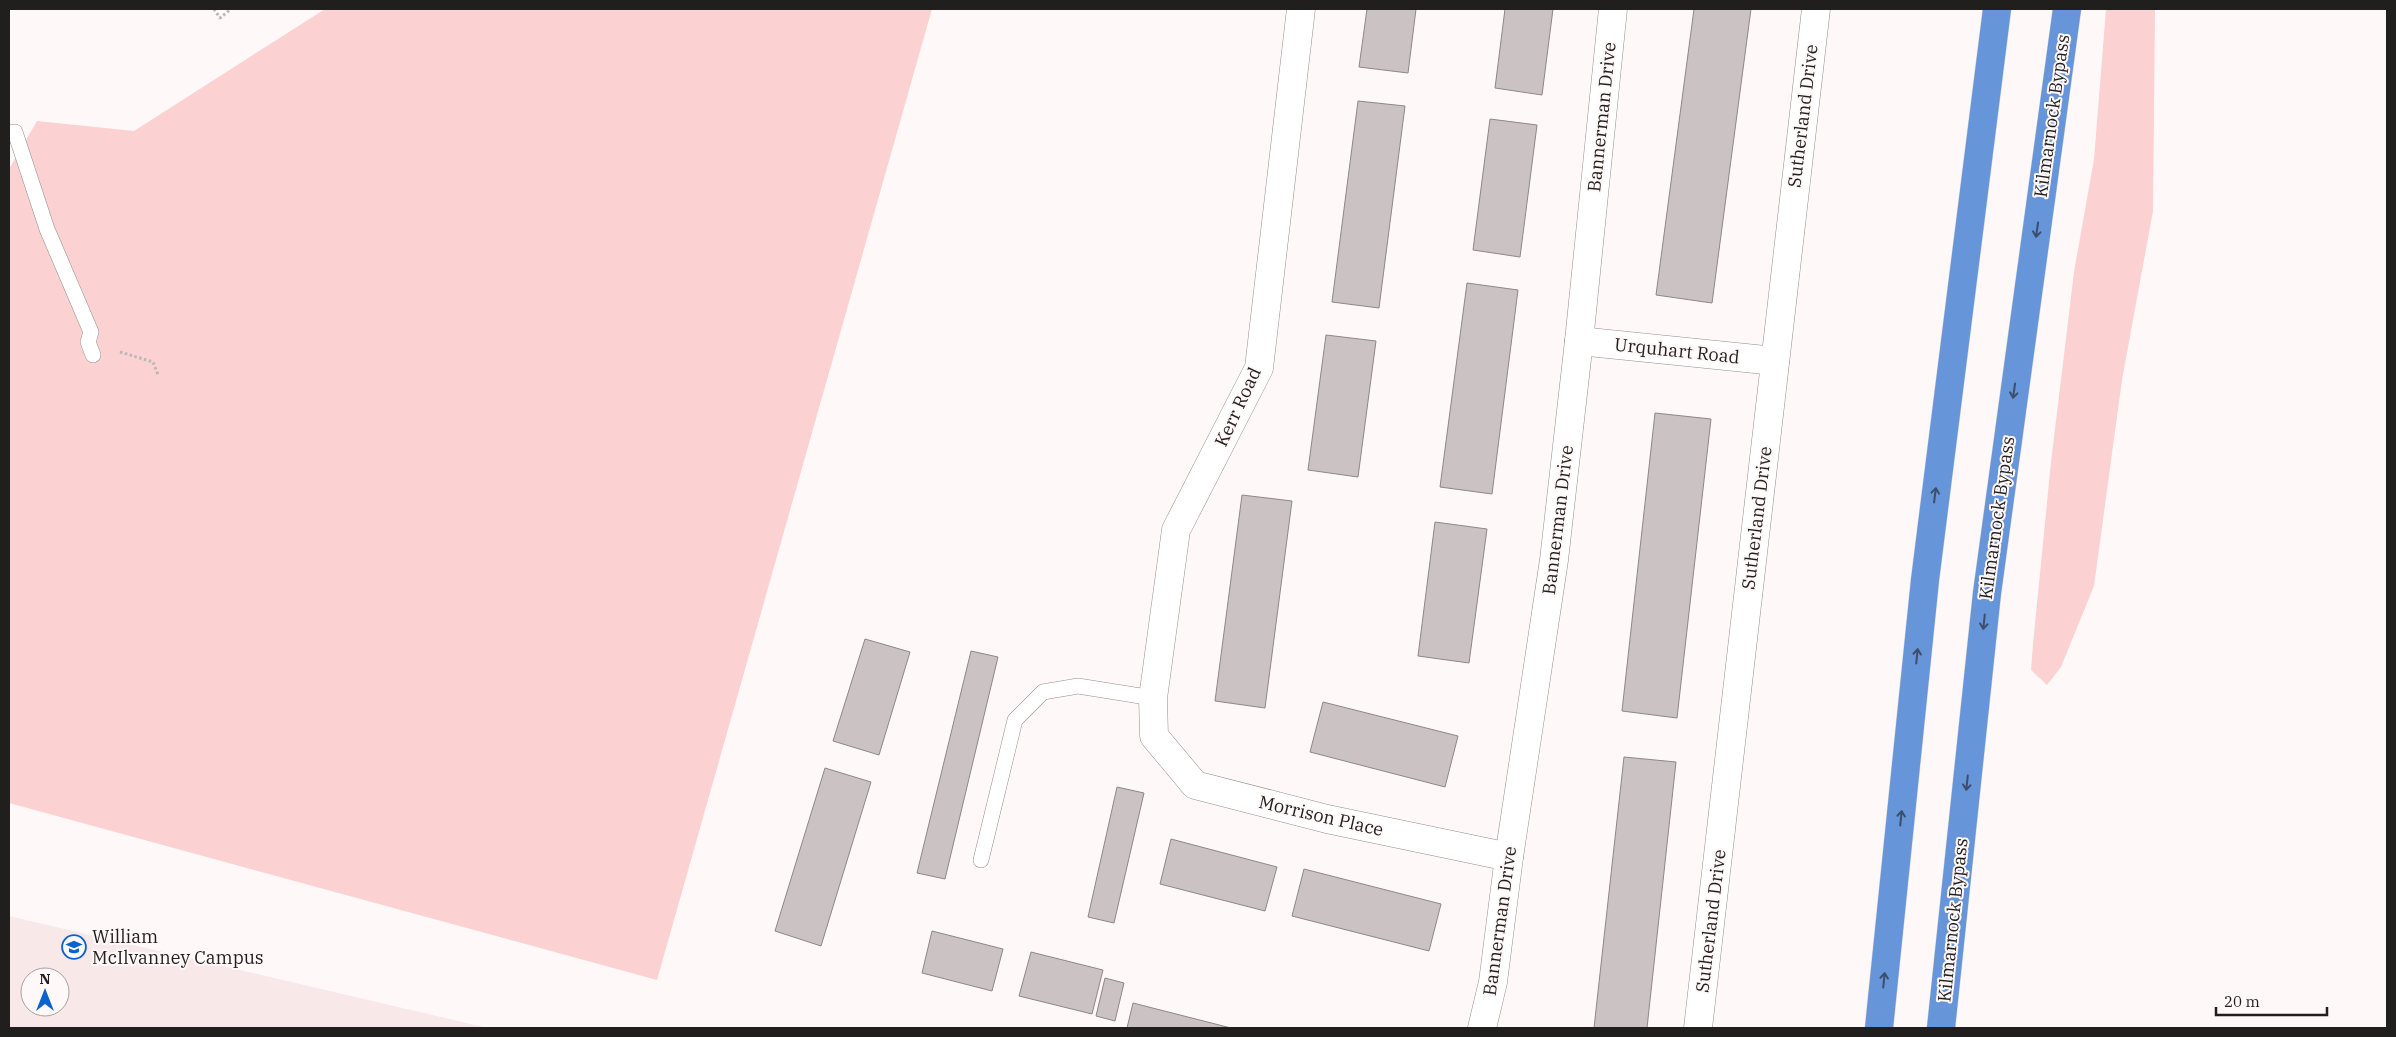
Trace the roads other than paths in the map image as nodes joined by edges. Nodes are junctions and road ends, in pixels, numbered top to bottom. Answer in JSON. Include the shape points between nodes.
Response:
{"nodes":[{"id":1,"x":1301,"y":9,"type":"edge"},
{"id":2,"x":1613,"y":9,"type":"edge"},
{"id":3,"x":1816,"y":9,"type":"edge"},
{"id":4,"x":1996,"y":9,"type":"edge"},
{"id":5,"x":2067,"y":9,"type":"edge"},
{"id":6,"x":9,"y":133,"type":"edge"},
{"id":7,"x":1579,"y":340,"type":"junction"},
{"id":8,"x":91,"y":349,"type":"road end"},
{"id":9,"x":1775,"y":361,"type":"junction"},
{"id":10,"x":1153,"y":698,"type":"junction"},
{"id":11,"x":1154,"y":736,"type":"joint"},
{"id":12,"x":1509,"y":857,"type":"junction"},
{"id":13,"x":981,"y":860,"type":"dead end"},
{"id":14,"x":1482,"y":1028,"type":"edge"},
{"id":15,"x":1698,"y":1028,"type":"edge"},
{"id":16,"x":1879,"y":1028,"type":"edge"},
{"id":17,"x":1941,"y":1028,"type":"edge"}],
"edges":[{"from":1,"to":10,"type":"street","name":"Kerr Road","via":[[1259,368],[1176,530]]},
{"from":2,"to":7,"type":"street","name":"Bannerman Drive"},
{"from":3,"to":9,"type":"street","name":"Sutherland Drive"},
{"from":16,"to":4,"type":"highway","one_way":true,"via":[[1925,580]]},
{"from":5,"to":17,"type":"highway","name":"Kilmarnock Bypass","one_way":true,"via":[[1987,593]]},
{"from":6,"to":8,"type":"lane","via":[[15,132],[47,229],[81,304],[91,332]]},
{"from":7,"to":9,"type":"street","name":"Urquhart Road"},
{"from":7,"to":12,"type":"street","name":"Bannerman Drive","via":[[1554,560]]},
{"from":9,"to":15,"type":"street","name":"Sutherland Drive"},
{"from":10,"to":11,"type":"street","name":"Kerr Road"},
{"from":10,"to":13,"type":"lane","via":[[1078,686],[1042,692],[1016,720]]},
{"from":11,"to":12,"type":"street","name":"Morrison Place","via":[[1195,785],[1327,819]]},
{"from":12,"to":14,"type":"street","name":"Bannerman Drive","via":[[1493,982]]}]}
